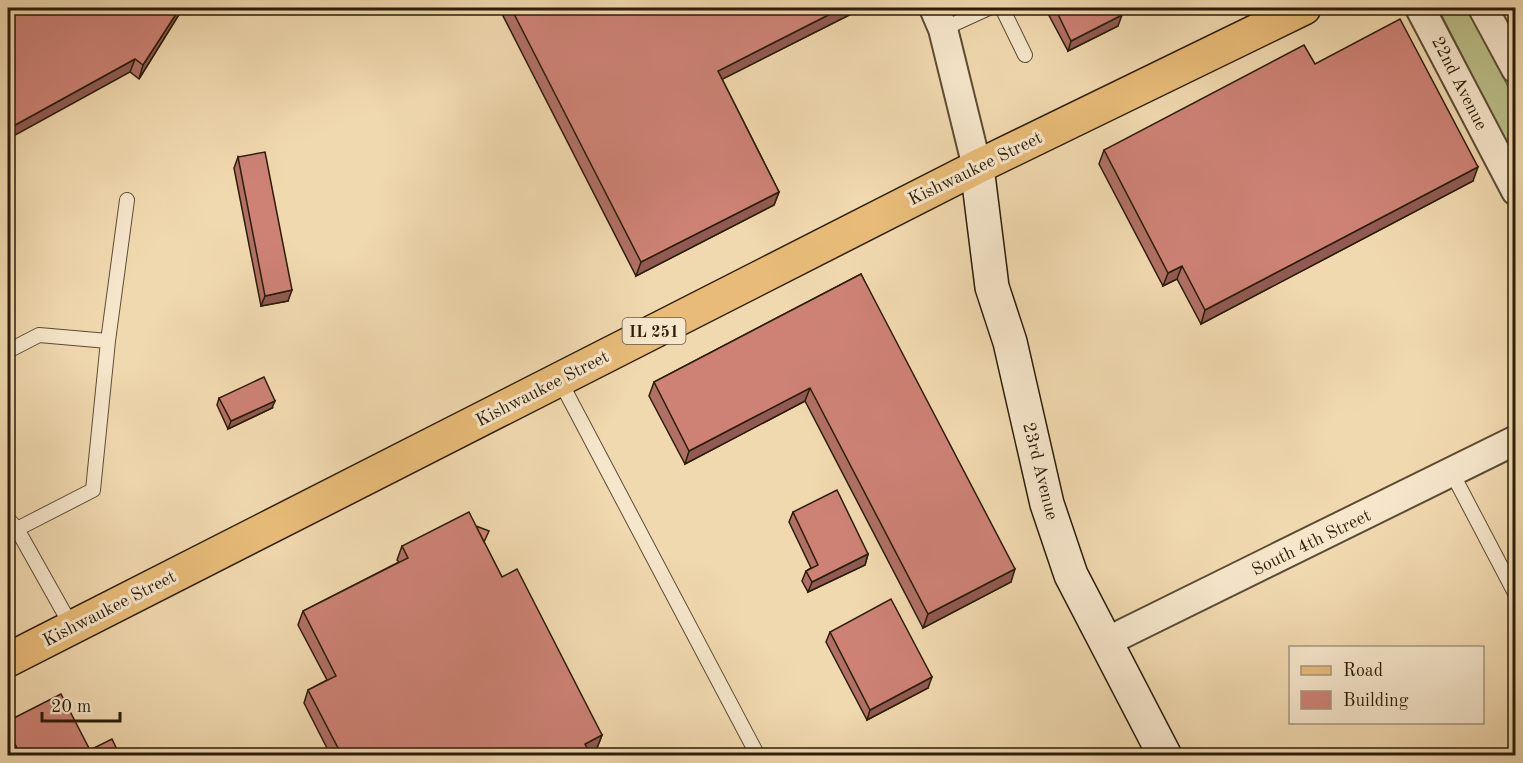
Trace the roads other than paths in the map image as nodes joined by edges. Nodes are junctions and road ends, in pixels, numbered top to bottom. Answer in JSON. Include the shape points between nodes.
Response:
{"nodes":[{"id":1,"x":989,"y":8,"type":"edge"},
{"id":2,"x":1002,"y":8,"type":"edge"},
{"id":3,"x":1304,"y":8,"type":"edge"},
{"id":4,"x":1420,"y":8,"type":"edge"},
{"id":5,"x":1483,"y":8,"type":"edge"},
{"id":6,"x":939,"y":18,"type":"edge"},
{"id":7,"x":1025,"y":55,"type":"dead end"},
{"id":8,"x":1515,"y":69,"type":"edge"},
{"id":9,"x":977,"y":167,"type":"junction"},
{"id":10,"x":1515,"y":191,"type":"edge"},
{"id":11,"x":127,"y":200,"type":"dead end"},
{"id":12,"x":108,"y":341,"type":"junction"},
{"id":13,"x":8,"y":351,"type":"edge"},
{"id":14,"x":560,"y":379,"type":"junction"},
{"id":15,"x":1515,"y":440,"type":"edge"},
{"id":16,"x":1452,"y":473,"type":"junction"},
{"id":17,"x":11,"y":527,"type":"edge"},
{"id":18,"x":1515,"y":595,"type":"edge"},
{"id":19,"x":72,"y":627,"type":"junction"},
{"id":20,"x":1106,"y":642,"type":"junction"},
{"id":21,"x":8,"y":660,"type":"edge"},
{"id":22,"x":758,"y":756,"type":"edge"},
{"id":23,"x":1165,"y":756,"type":"edge"}],
"edges":[{"from":1,"to":6,"type":"lane"},
{"from":2,"to":7,"type":"lane"},
{"from":3,"to":9,"type":"main road","name":"Kishwaukee Street","number":"IL 251"},
{"from":4,"to":10,"type":"street","name":"22nd Avenue"},
{"from":5,"to":8,"type":"street"},
{"from":6,"to":9,"type":"street"},
{"from":9,"to":14,"type":"main road","name":"Kishwaukee Street","number":"IL 251"},
{"from":9,"to":20,"type":"street","name":"23rd Avenue","via":[[992,288],[1010,342],[1047,504],[1071,575]]},
{"from":11,"to":12,"type":"lane"},
{"from":12,"to":13,"type":"lane","via":[[39,335]]},
{"from":12,"to":17,"type":"lane","via":[[93,490]]},
{"from":14,"to":19,"type":"main road","name":"Kishwaukee Street","number":"IL 251"},
{"from":14,"to":22,"type":"lane"},
{"from":15,"to":16,"type":"street","name":"South 4th Street"},
{"from":16,"to":18,"type":"lane"},
{"from":16,"to":20,"type":"street","name":"South 4th Street"},
{"from":17,"to":19,"type":"lane"},
{"from":19,"to":21,"type":"main road","name":"Kishwaukee Street","number":"IL 251"},
{"from":20,"to":23,"type":"street","name":"23rd Avenue"}]}
